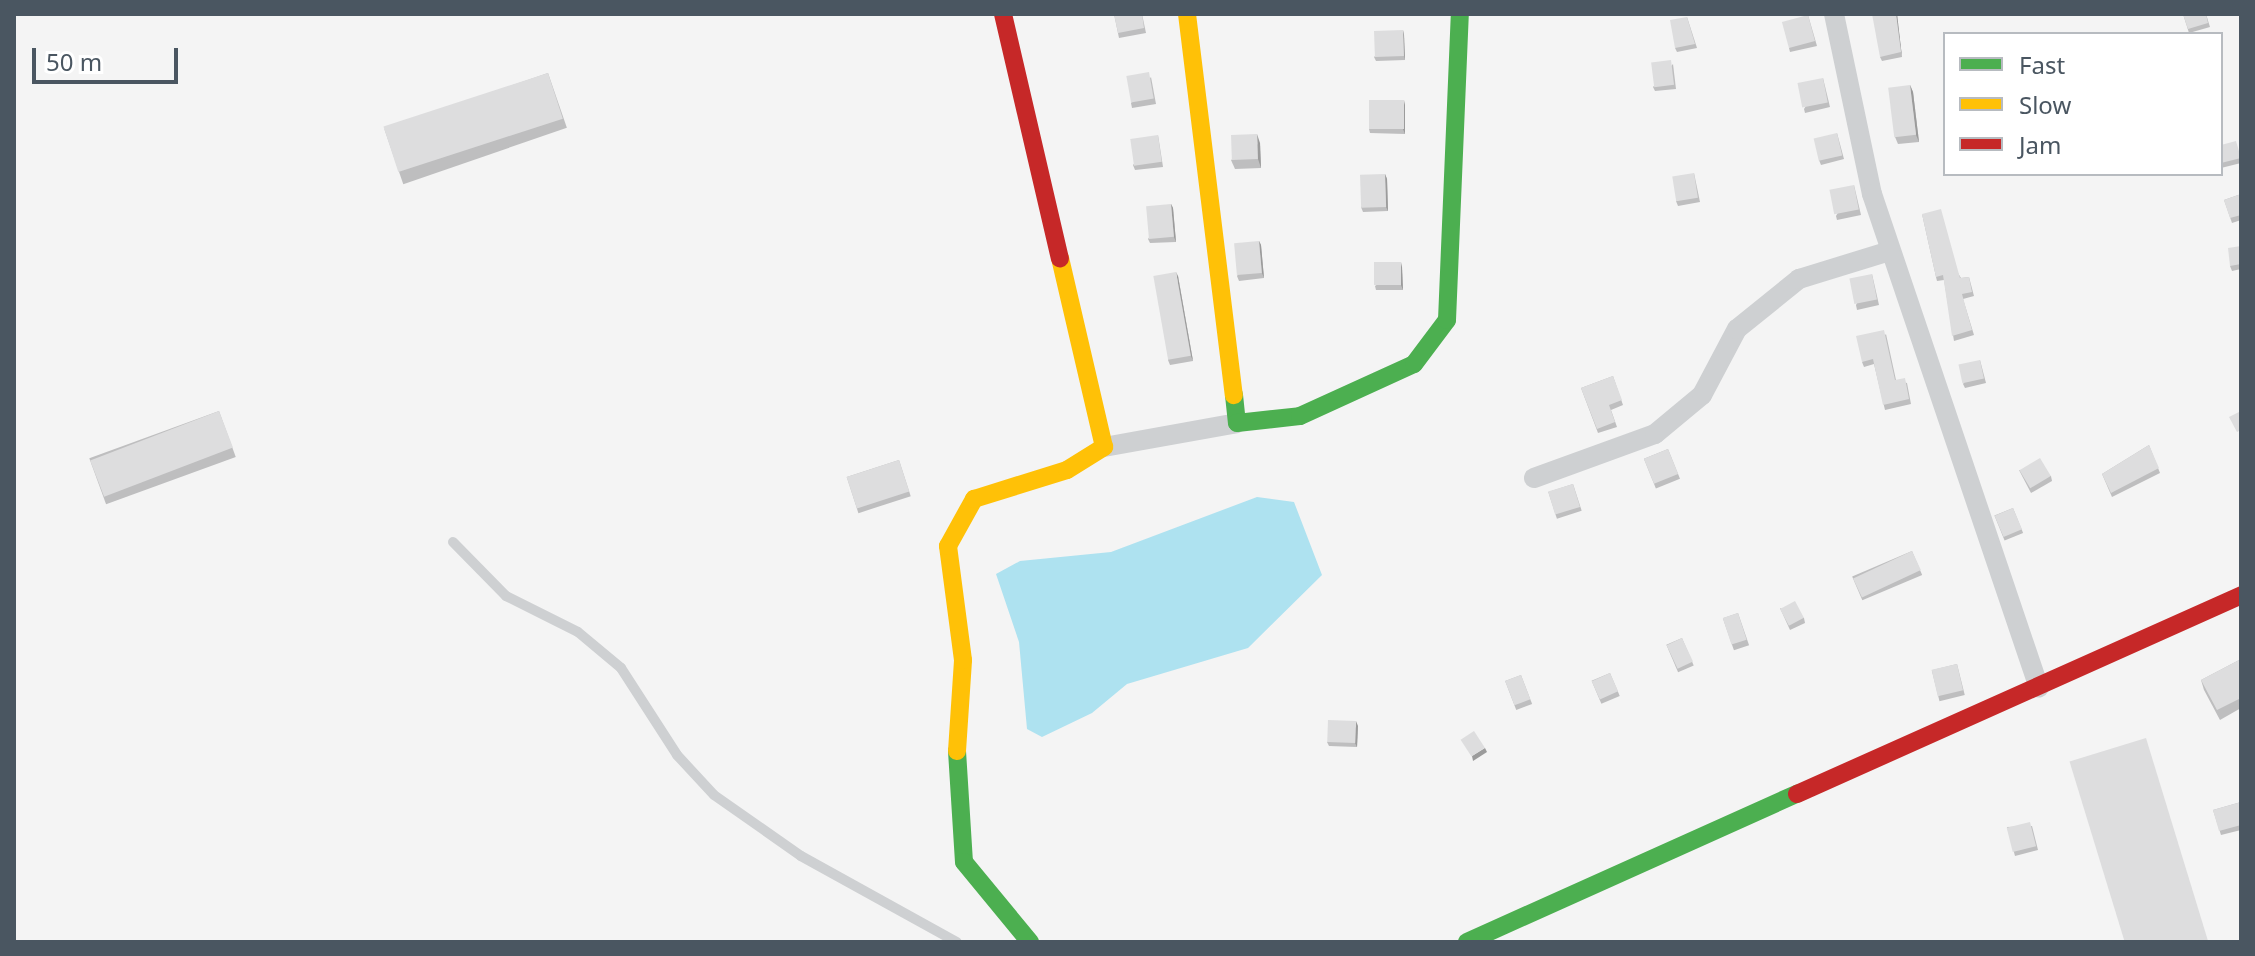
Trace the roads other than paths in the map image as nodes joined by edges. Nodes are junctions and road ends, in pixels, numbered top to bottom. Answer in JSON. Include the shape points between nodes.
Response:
{"nodes":[{"id":1,"x":1003,"y":14,"type":"edge"},
{"id":2,"x":1187,"y":14,"type":"edge"},
{"id":3,"x":1460,"y":14,"type":"edge"},
{"id":4,"x":1834,"y":14,"type":"edge"},
{"id":5,"x":1890,"y":251,"type":"junction"},
{"id":6,"x":1237,"y":423,"type":"junction"},
{"id":7,"x":1104,"y":447,"type":"junction"},
{"id":8,"x":1534,"y":478,"type":"dead end"},
{"id":9,"x":453,"y":542,"type":"dead end"},
{"id":10,"x":2241,"y":595,"type":"edge"},
{"id":11,"x":2039,"y":688,"type":"junction"},
{"id":12,"x":957,"y":942,"type":"edge"},
{"id":13,"x":1030,"y":942,"type":"edge"},
{"id":14,"x":1467,"y":942,"type":"edge"}],
"edges":[{"from":1,"to":7,"type":"street"},
{"from":2,"to":6,"type":"street"},
{"from":3,"to":6,"type":"street","via":[[1447,320],[1414,364],[1300,416]]},
{"from":4,"to":5,"type":"street"},
{"from":5,"to":8,"type":"street","via":[[1799,279],[1737,329],[1702,395],[1655,434]]},
{"from":5,"to":11,"type":"street"},
{"from":6,"to":7,"type":"street"},
{"from":7,"to":13,"type":"street","via":[[1067,470],[974,499],[948,546],[963,660],[957,757],[964,862]]},
{"from":9,"to":12,"type":"lane","via":[[506,596],[578,632],[621,668],[677,755],[714,795],[801,856]]},
{"from":10,"to":11,"type":"street"},
{"from":11,"to":14,"type":"street"}]}
